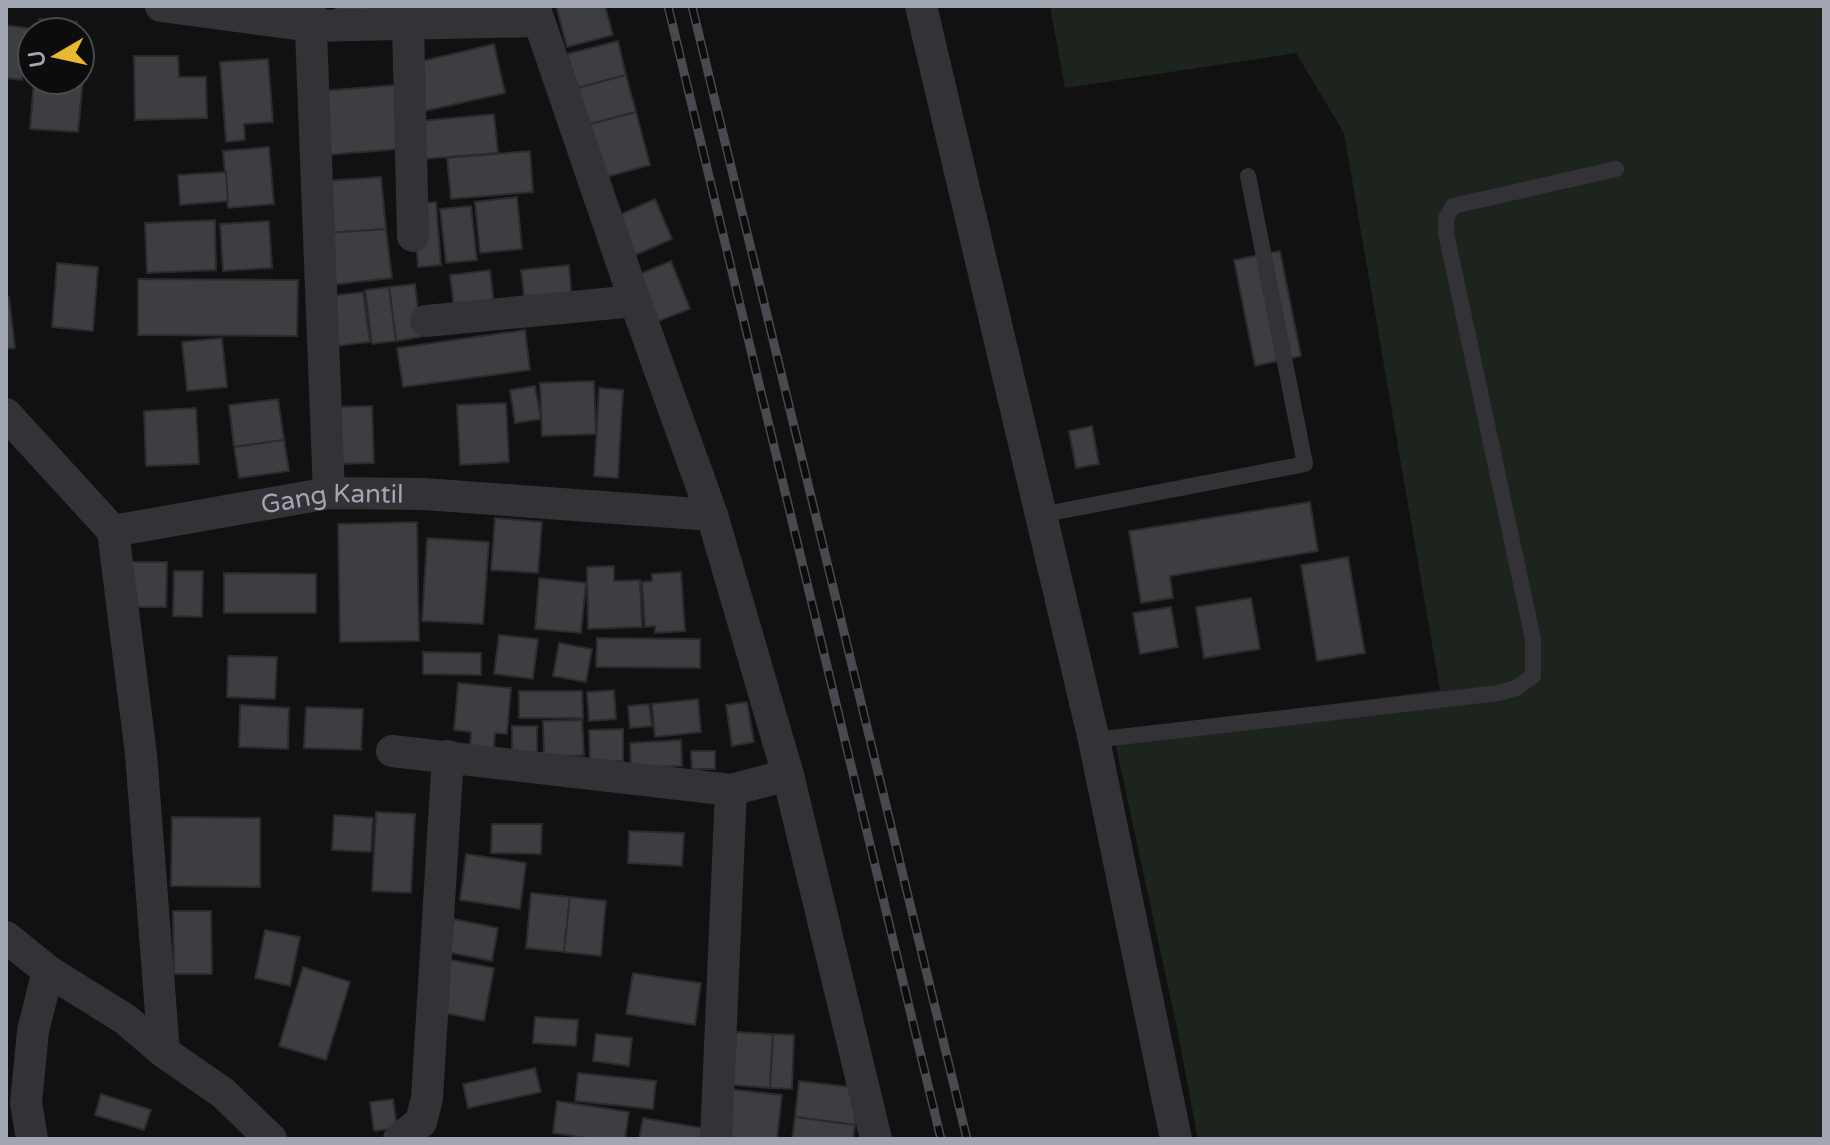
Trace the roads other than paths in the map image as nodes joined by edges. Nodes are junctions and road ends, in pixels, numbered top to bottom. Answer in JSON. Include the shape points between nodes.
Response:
{"nodes":[{"id":1,"x":161,"y":6,"type":"edge"},
{"id":2,"x":921,"y":6,"type":"edge"},
{"id":3,"x":536,"y":14,"type":"edge"},
{"id":4,"x":310,"y":16,"type":"edge"},
{"id":5,"x":408,"y":25,"type":"junction"},
{"id":6,"x":1616,"y":169,"type":"dead end"},
{"id":7,"x":1248,"y":176,"type":"dead end"},
{"id":8,"x":413,"y":236,"type":"dead end"},
{"id":9,"x":635,"y":301,"type":"junction"},
{"id":10,"x":426,"y":321,"type":"dead end"},
{"id":11,"x":6,"y":414,"type":"edge"},
{"id":12,"x":329,"y":493,"type":"junction"},
{"id":13,"x":712,"y":515,"type":"junction"},
{"id":14,"x":1040,"y":515,"type":"junction"},
{"id":15,"x":113,"y":531,"type":"junction"},
{"id":16,"x":1094,"y":740,"type":"junction"},
{"id":17,"x":392,"y":751,"type":"dead end"},
{"id":18,"x":448,"y":756,"type":"junction"},
{"id":19,"x":788,"y":775,"type":"junction"},
{"id":20,"x":731,"y":790,"type":"junction"},
{"id":21,"x":6,"y":937,"type":"edge"},
{"id":22,"x":48,"y":971,"type":"junction"},
{"id":23,"x":164,"y":1052,"type":"junction"},
{"id":24,"x":32,"y":1139,"type":"edge"},
{"id":25,"x":271,"y":1139,"type":"edge"},
{"id":26,"x":399,"y":1139,"type":"edge"},
{"id":27,"x":716,"y":1139,"type":"edge"},
{"id":28,"x":876,"y":1139,"type":"edge"},
{"id":29,"x":1176,"y":1139,"type":"edge"}],
"edges":[{"from":1,"to":4,"type":"street"},
{"from":2,"to":14,"type":"street"},
{"from":3,"to":5,"type":"street"},
{"from":3,"to":9,"type":"street"},
{"from":4,"to":5,"type":"street"},
{"from":4,"to":12,"type":"street"},
{"from":5,"to":8,"type":"street"},
{"from":6,"to":16,"type":"lane","via":[[1453,206],[1446,218],[1533,639],[1533,676],[1499,693]]},
{"from":7,"to":14,"type":"lane","via":[[1305,464]]},
{"from":9,"to":10,"type":"street"},
{"from":9,"to":13,"type":"street"},
{"from":11,"to":15,"type":"street"},
{"from":12,"to":13,"type":"street","name":"Gang Kantil","via":[[424,494]]},
{"from":12,"to":15,"type":"street","name":"Gang Kantil"},
{"from":13,"to":19,"type":"street"},
{"from":14,"to":16,"type":"street"},
{"from":15,"to":23,"type":"street","via":[[141,754]]},
{"from":16,"to":29,"type":"street"},
{"from":17,"to":18,"type":"street"},
{"from":18,"to":20,"type":"street"},
{"from":18,"to":26,"type":"street","via":[[427,1098],[421,1122]]},
{"from":19,"to":20,"type":"street"},
{"from":19,"to":28,"type":"street"},
{"from":20,"to":27,"type":"street"},
{"from":21,"to":22,"type":"street"},
{"from":22,"to":23,"type":"street","via":[[125,1019]]},
{"from":22,"to":24,"type":"street","via":[[33,1031],[26,1103]]},
{"from":23,"to":25,"type":"street","via":[[223,1093]]}]}
